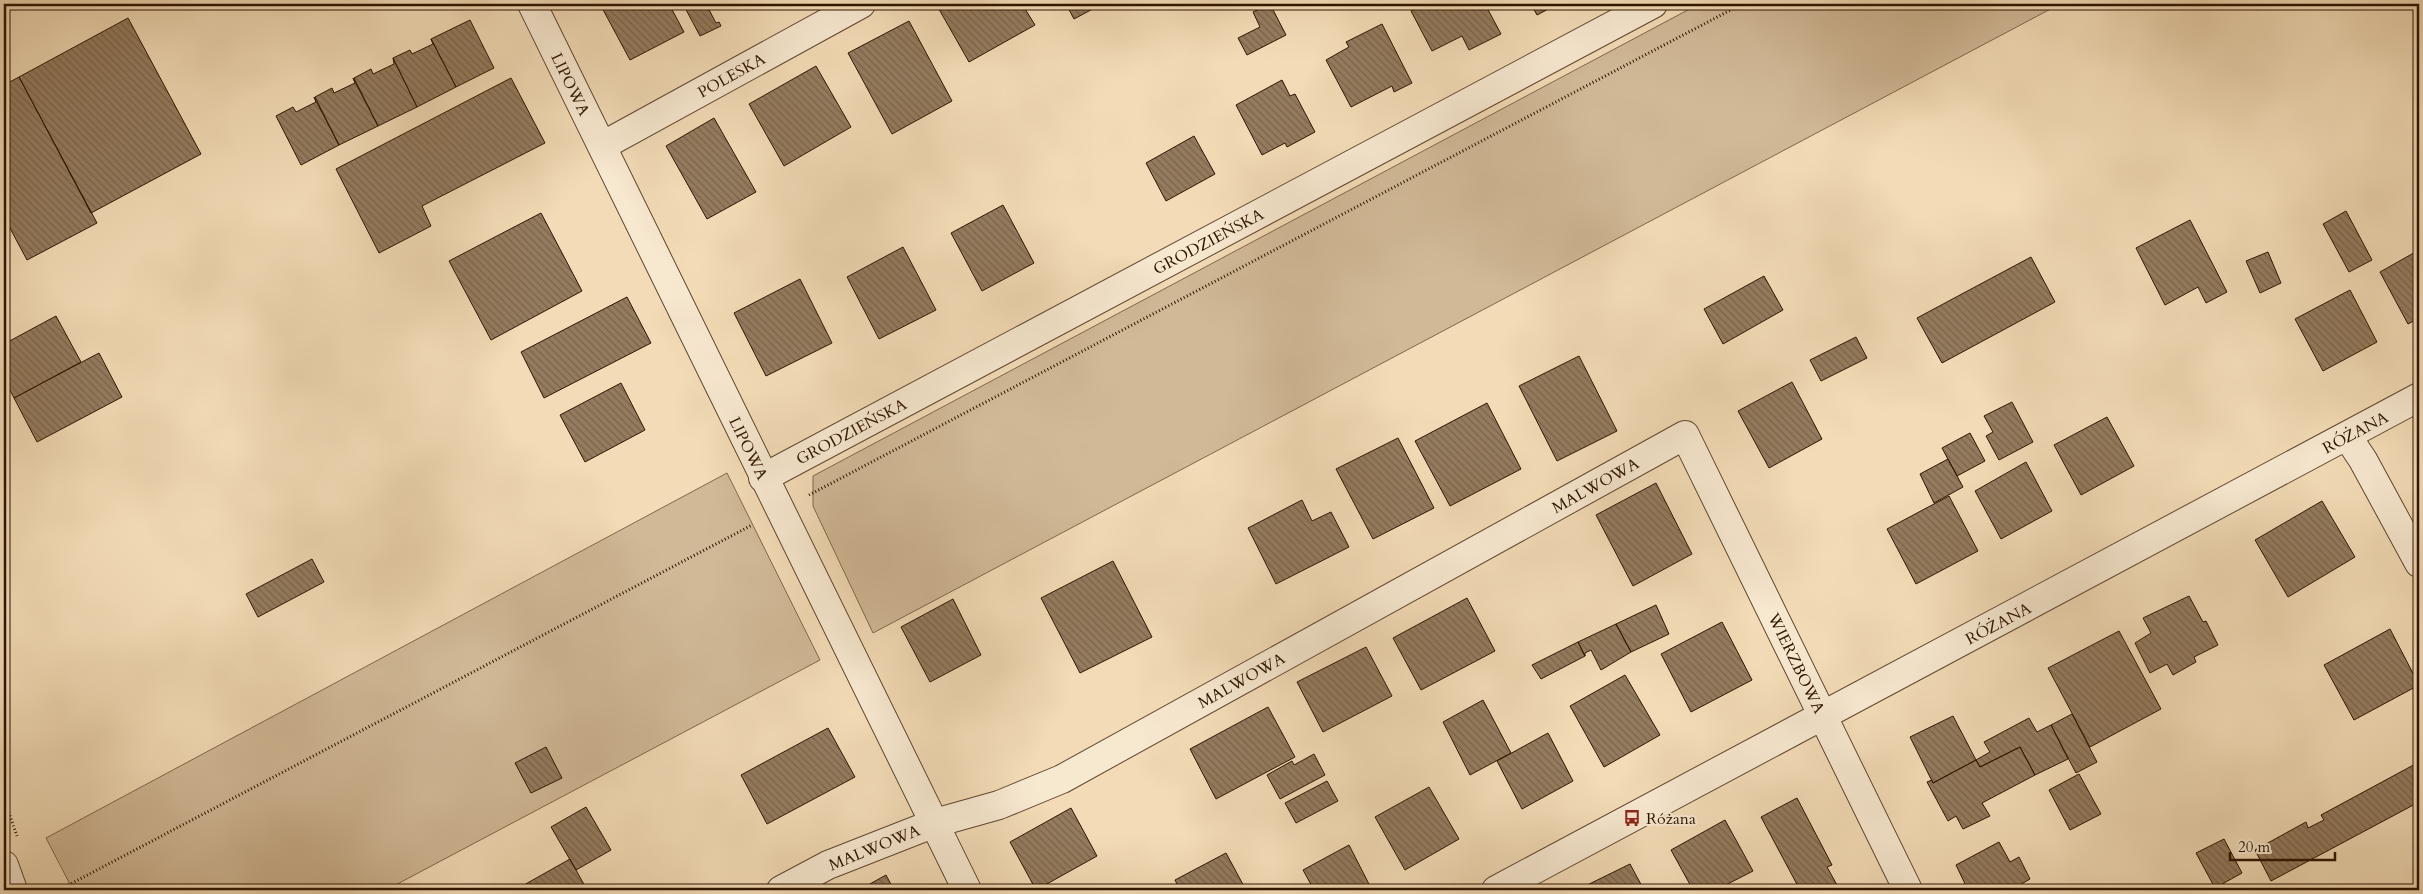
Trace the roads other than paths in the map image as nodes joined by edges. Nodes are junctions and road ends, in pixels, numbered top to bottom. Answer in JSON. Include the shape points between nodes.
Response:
{"nodes":[{"id":1,"x":532,"y":4,"type":"edge"},
{"id":2,"x":861,"y":4,"type":"edge"},
{"id":3,"x":1653,"y":4,"type":"edge"},
{"id":4,"x":602,"y":146,"type":"junction"},
{"id":5,"x":2419,"y":397,"type":"edge"},
{"id":6,"x":1685,"y":435,"type":"joint"},
{"id":7,"x":2347,"y":436,"type":"junction"},
{"id":8,"x":763,"y":478,"type":"junction"},
{"id":9,"x":2419,"y":563,"type":"edge"},
{"id":10,"x":1823,"y":717,"type":"junction"},
{"id":11,"x":935,"y":822,"type":"junction"},
{"id":12,"x":4,"y":865,"type":"edge"},
{"id":13,"x":13,"y":890,"type":"edge"},
{"id":14,"x":781,"y":890,"type":"edge"},
{"id":15,"x":967,"y":890,"type":"edge"},
{"id":16,"x":1496,"y":890,"type":"edge"},
{"id":17,"x":1908,"y":890,"type":"edge"}],
"edges":[{"from":1,"to":4,"type":"street","name":"LIPOWA"},
{"from":2,"to":4,"type":"street","name":"POLESKA"},
{"from":3,"to":8,"type":"street","name":"GRODZIEŃSKA"},
{"from":4,"to":8,"type":"street","name":"LIPOWA"},
{"from":5,"to":7,"type":"street","name":"RÓŻANA"},
{"from":6,"to":10,"type":"street","name":"WIERZBOWA"},
{"from":6,"to":11,"type":"street","name":"MALWOWA","via":[[1062,779],[999,805]]},
{"from":7,"to":9,"type":"street"},
{"from":7,"to":10,"type":"street","name":"RÓŻANA"},
{"from":8,"to":11,"type":"street","name":"LIPOWA"},
{"from":10,"to":16,"type":"street","name":"RÓŻANA"},
{"from":10,"to":17,"type":"street","name":"WIERZBOWA"},
{"from":11,"to":14,"type":"street","name":"MALWOWA","via":[[828,865]]},
{"from":11,"to":15,"type":"street","name":"LIPOWA"},
{"from":12,"to":13,"type":"street"}]}
